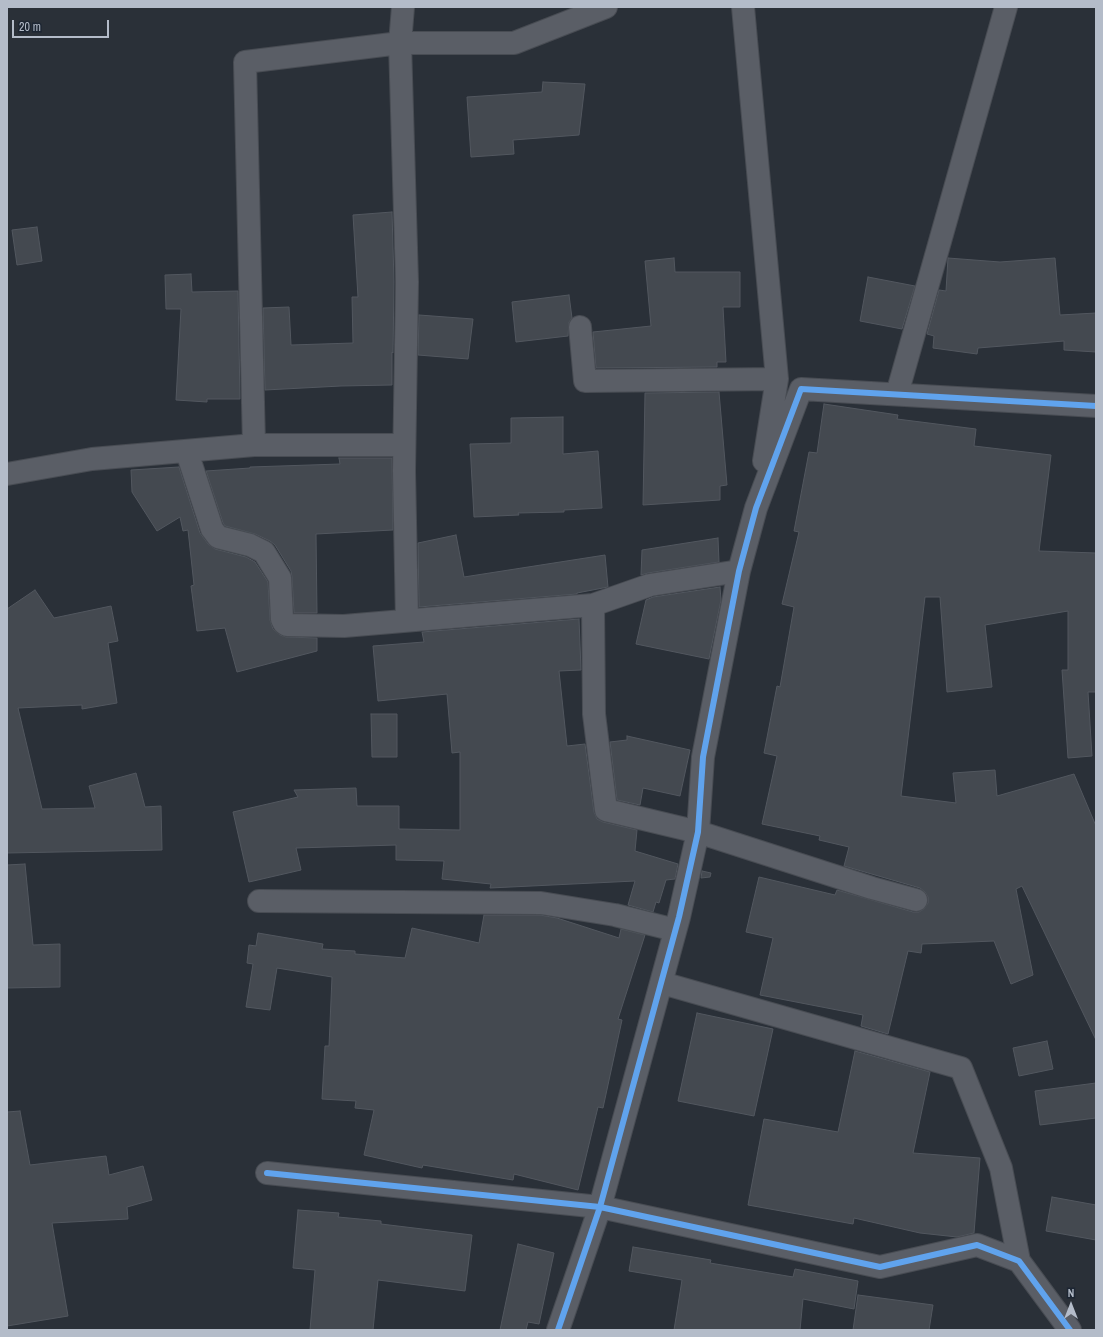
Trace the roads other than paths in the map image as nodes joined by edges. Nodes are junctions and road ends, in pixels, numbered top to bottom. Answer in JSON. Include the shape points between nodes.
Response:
{"nodes":[{"id":1,"x":403,"y":7,"type":"edge"},
{"id":2,"x":606,"y":7,"type":"edge"},
{"id":3,"x":743,"y":7,"type":"edge"},
{"id":4,"x":1006,"y":7,"type":"edge"},
{"id":5,"x":400,"y":43,"type":"junction"},
{"id":6,"x":580,"y":327,"type":"dead end"},
{"id":7,"x":777,"y":379,"type":"junction"},
{"id":8,"x":897,"y":394,"type":"junction"},
{"id":9,"x":1096,"y":406,"type":"edge"},
{"id":10,"x":254,"y":445,"type":"junction"},
{"id":11,"x":404,"y":445,"type":"junction"},
{"id":12,"x":187,"y":452,"type":"junction"},
{"id":13,"x":7,"y":474,"type":"edge"},
{"id":14,"x":756,"y":508,"type":"junction"},
{"id":15,"x":739,"y":571,"type":"junction"},
{"id":16,"x":593,"y":605,"type":"junction"},
{"id":17,"x":407,"y":620,"type":"junction"},
{"id":18,"x":698,"y":832,"type":"junction"},
{"id":19,"x":916,"y":900,"type":"dead end"},
{"id":20,"x":259,"y":901,"type":"dead end"},
{"id":21,"x":675,"y":930,"type":"junction"},
{"id":22,"x":662,"y":983,"type":"junction"},
{"id":23,"x":267,"y":1174,"type":"dead end"},
{"id":24,"x":600,"y":1207,"type":"junction"},
{"id":25,"x":1019,"y":1261,"type":"junction"},
{"id":26,"x":558,"y":1330,"type":"edge"},
{"id":27,"x":1070,"y":1330,"type":"edge"}],
"edges":[{"from":1,"to":5,"type":"street"},
{"from":2,"to":5,"type":"street","via":[[514,43]]},
{"from":3,"to":7,"type":"street"},
{"from":4,"to":8,"type":"street"},
{"from":5,"to":10,"type":"street","via":[[245,62]]},
{"from":5,"to":11,"type":"street","via":[[406,282]]},
{"from":6,"to":7,"type":"street","via":[[585,381]]},
{"from":7,"to":14,"type":"street"},
{"from":8,"to":9,"type":"street"},
{"from":8,"to":14,"type":"street","via":[[801,389]]},
{"from":10,"to":11,"type":"street"},
{"from":10,"to":12,"type":"street"},
{"from":11,"to":17,"type":"street"},
{"from":12,"to":13,"type":"street","via":[[92,459]]},
{"from":12,"to":17,"type":"street","via":[[212,529],[218,537],[264,552],[280,578],[284,624],[344,626]]},
{"from":14,"to":15,"type":"street"},
{"from":15,"to":16,"type":"street","via":[[650,585]]},
{"from":15,"to":18,"type":"street","via":[[703,757]]},
{"from":16,"to":17,"type":"street"},
{"from":16,"to":18,"type":"street","via":[[594,714],[606,810]]},
{"from":18,"to":19,"type":"street"},
{"from":18,"to":21,"type":"street"},
{"from":20,"to":21,"type":"street","via":[[541,903],[615,915]]},
{"from":21,"to":22,"type":"street"},
{"from":22,"to":24,"type":"street"},
{"from":22,"to":25,"type":"street","via":[[961,1068],[1001,1168]]},
{"from":23,"to":24,"type":"street"},
{"from":24,"to":25,"type":"street","via":[[880,1267],[977,1245]]},
{"from":24,"to":26,"type":"street"},
{"from":25,"to":27,"type":"street"}]}
